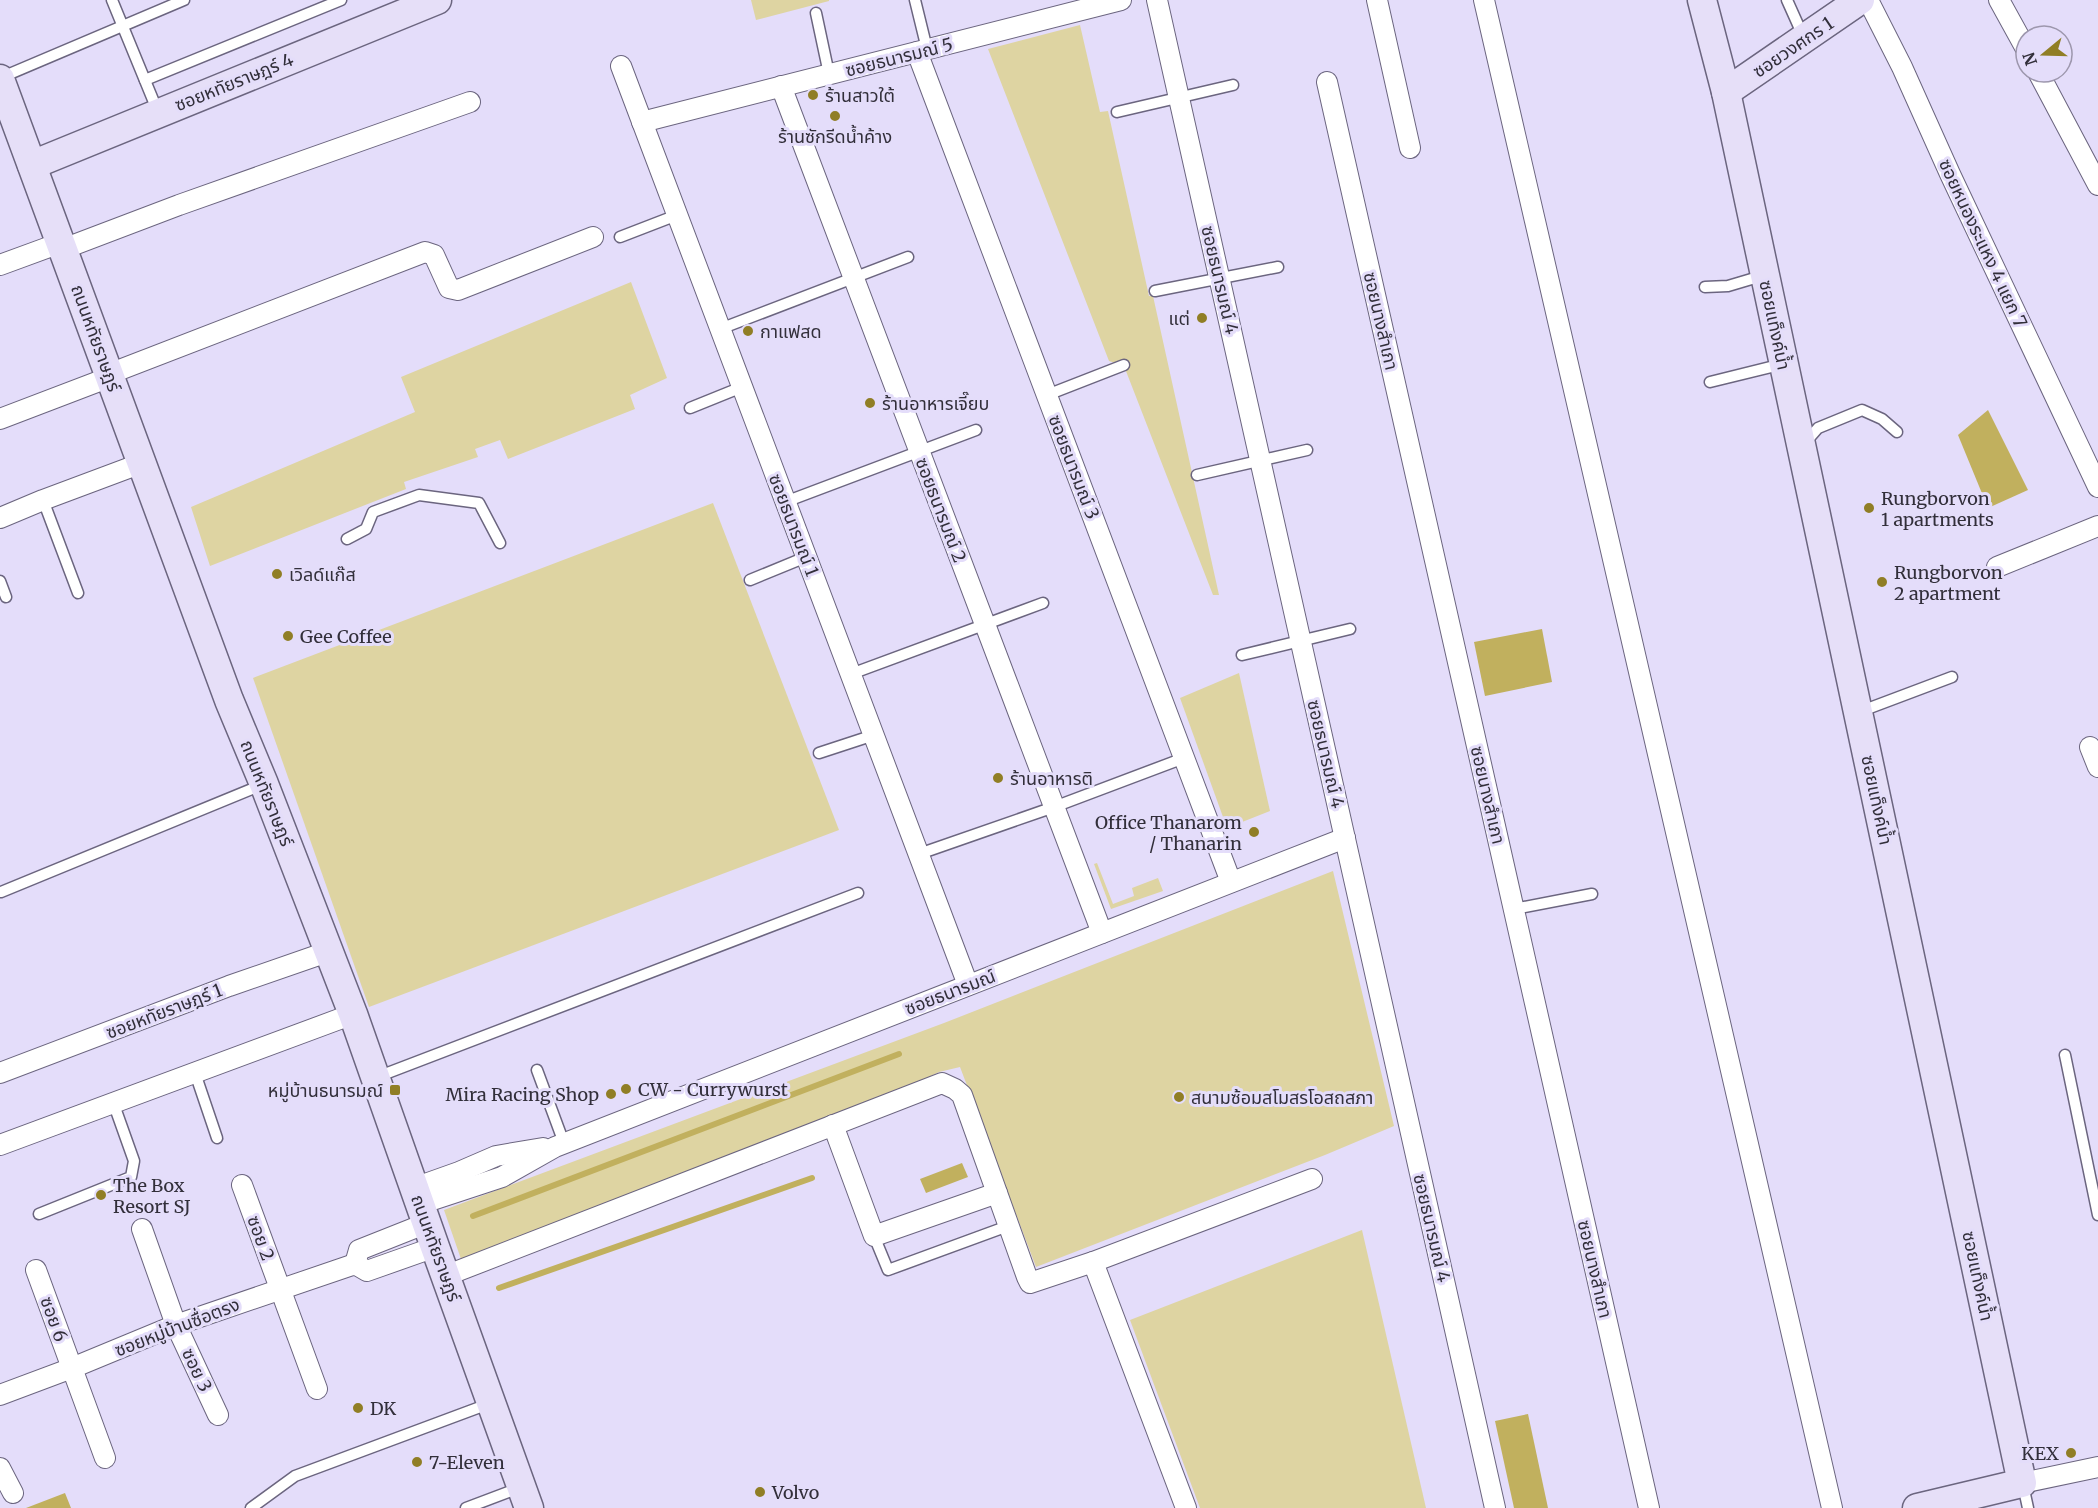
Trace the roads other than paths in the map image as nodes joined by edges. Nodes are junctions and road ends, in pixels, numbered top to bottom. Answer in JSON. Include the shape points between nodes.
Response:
{"nodes":[{"id":1,"x":112,"y":0,"type":"edge"},
{"id":2,"x":184,"y":0,"type":"edge"},
{"id":3,"x":341,"y":0,"type":"edge"},
{"id":4,"x":437,"y":0,"type":"edge"},
{"id":5,"x":915,"y":0,"type":"edge"},
{"id":6,"x":1121,"y":0,"type":"edge"},
{"id":7,"x":1158,"y":0,"type":"edge"},
{"id":8,"x":1377,"y":0,"type":"edge"},
{"id":9,"x":1484,"y":0,"type":"edge"},
{"id":10,"x":1702,"y":0,"type":"edge"},
{"id":11,"x":1787,"y":0,"type":"edge"},
{"id":12,"x":1860,"y":0,"type":"edge"},
{"id":13,"x":1868,"y":0,"type":"edge"},
{"id":14,"x":1999,"y":0,"type":"edge"},
{"id":15,"x":1084,"y":5,"type":"edge"},
{"id":16,"x":816,"y":13,"type":"dead end"},
{"id":17,"x":123,"y":26,"type":"junction"},
{"id":18,"x":2014,"y":27,"type":"edge"},
{"id":19,"x":1805,"y":40,"type":"junction"},
{"id":20,"x":922,"y":51,"type":"junction"},
{"id":21,"x":621,"y":66,"type":"dead end"},
{"id":22,"x":829,"y":75,"type":"junction"},
{"id":23,"x":0,"y":78,"type":"edge"},
{"id":24,"x":145,"y":80,"type":"junction"},
{"id":25,"x":1327,"y":82,"type":"dead end"},
{"id":26,"x":2044,"y":84,"type":"edge"},
{"id":27,"x":1233,"y":85,"type":"dead end"},
{"id":28,"x":781,"y":86,"type":"junction"},
{"id":29,"x":1726,"y":92,"type":"junction"},
{"id":30,"x":1179,"y":98,"type":"junction"},
{"id":31,"x":470,"y":102,"type":"dead end"},
{"id":32,"x":159,"y":112,"type":"junction"},
{"id":33,"x":1117,"y":112,"type":"dead end"},
{"id":34,"x":642,"y":122,"type":"junction"},
{"id":35,"x":1410,"y":148,"type":"dead end"},
{"id":36,"x":32,"y":165,"type":"junction"},
{"id":37,"x":2098,"y":185,"type":"edge"},
{"id":38,"x":677,"y":214,"type":"junction"},
{"id":39,"x":592,"y":237,"type":"dead end"},
{"id":40,"x":620,"y":237,"type":"dead end"},
{"id":41,"x":62,"y":246,"type":"junction"},
{"id":42,"x":908,"y":257,"type":"dead end"},
{"id":43,"x":0,"y":265,"type":"edge"},
{"id":44,"x":1278,"y":267,"type":"dead end"},
{"id":45,"x":1765,"y":275,"type":"junction"},
{"id":46,"x":853,"y":278,"type":"junction"},
{"id":47,"x":1220,"y":279,"type":"junction"},
{"id":48,"x":1706,"y":287,"type":"dead end"},
{"id":49,"x":1155,"y":291,"type":"dead end"},
{"id":50,"x":720,"y":329,"type":"junction"},
{"id":51,"x":1784,"y":364,"type":"junction"},
{"id":52,"x":1124,"y":365,"type":"dead end"},
{"id":53,"x":110,"y":376,"type":"junction"},
{"id":54,"x":1710,"y":382,"type":"dead end"},
{"id":55,"x":742,"y":387,"type":"junction"},
{"id":56,"x":1047,"y":396,"type":"junction"},
{"id":57,"x":690,"y":408,"type":"dead end"},
{"id":58,"x":0,"y":419,"type":"edge"},
{"id":59,"x":976,"y":430,"type":"dead end"},
{"id":60,"x":1897,"y":432,"type":"dead end"},
{"id":61,"x":1802,"y":447,"type":"junction"},
{"id":62,"x":1307,"y":450,"type":"dead end"},
{"id":63,"x":919,"y":452,"type":"junction"},
{"id":64,"x":1260,"y":462,"type":"junction"},
{"id":65,"x":142,"y":463,"type":"junction"},
{"id":66,"x":1197,"y":475,"type":"dead end"},
{"id":67,"x":2098,"y":487,"type":"edge"},
{"id":68,"x":43,"y":500,"type":"junction"},
{"id":69,"x":785,"y":502,"type":"junction"},
{"id":70,"x":0,"y":518,"type":"edge"},
{"id":71,"x":2098,"y":526,"type":"edge"},
{"id":72,"x":348,"y":539,"type":"dead end"},
{"id":73,"x":500,"y":543,"type":"dead end"},
{"id":74,"x":806,"y":557,"type":"junction"},
{"id":75,"x":1997,"y":567,"type":"dead end"},
{"id":76,"x":750,"y":580,"type":"dead end"},
{"id":77,"x":0,"y":581,"type":"edge"},
{"id":78,"x":78,"y":593,"type":"dead end"},
{"id":79,"x":6,"y":597,"type":"dead end"},
{"id":80,"x":1043,"y":603,"type":"dead end"},
{"id":81,"x":985,"y":625,"type":"junction"},
{"id":82,"x":1350,"y":628,"type":"dead end"},
{"id":83,"x":1300,"y":640,"type":"junction"},
{"id":84,"x":1242,"y":655,"type":"dead end"},
{"id":85,"x":850,"y":674,"type":"junction"},
{"id":86,"x":1952,"y":677,"type":"dead end"},
{"id":87,"x":1858,"y":712,"type":"junction"},
{"id":88,"x":874,"y":735,"type":"junction"},
{"id":89,"x":2090,"y":747,"type":"dead end"},
{"id":90,"x":819,"y":753,"type":"dead end"},
{"id":91,"x":1184,"y":758,"type":"junction"},
{"id":92,"x":2098,"y":768,"type":"edge"},
{"id":93,"x":264,"y":784,"type":"junction"},
{"id":94,"x":1054,"y":807,"type":"junction"},
{"id":95,"x":1345,"y":838,"type":"junction"},
{"id":96,"x":919,"y":854,"type":"junction"},
{"id":97,"x":1231,"y":882,"type":"junction"},
{"id":98,"x":1,"y":892,"type":"edge"},
{"id":99,"x":858,"y":893,"type":"dead end"},
{"id":100,"x":1592,"y":894,"type":"dead end"},
{"id":101,"x":1514,"y":909,"type":"junction"},
{"id":102,"x":1102,"y":933,"type":"junction"},
{"id":103,"x":330,"y":951,"type":"junction"},
{"id":104,"x":968,"y":985,"type":"junction"},
{"id":105,"x":353,"y":1014,"type":"junction"},
{"id":106,"x":2065,"y":1055,"type":"dead end"},
{"id":107,"x":537,"y":1070,"type":"dead end"},
{"id":108,"x":0,"y":1073,"type":"edge"},
{"id":109,"x":195,"y":1073,"type":"junction"},
{"id":110,"x":375,"y":1078,"type":"junction"},
{"id":111,"x":113,"y":1102,"type":"junction"},
{"id":112,"x":834,"y":1125,"type":"junction"},
{"id":113,"x":217,"y":1138,"type":"dead end"},
{"id":114,"x":0,"y":1145,"type":"edge"},
{"id":115,"x":560,"y":1145,"type":"junction"},
{"id":116,"x":1312,"y":1179,"type":"dead end"},
{"id":117,"x":242,"y":1185,"type":"dead end"},
{"id":118,"x":996,"y":1193,"type":"junction"},
{"id":119,"x":39,"y":1214,"type":"dead end"},
{"id":120,"x":2098,"y":1215,"type":"edge"},
{"id":121,"x":424,"y":1216,"type":"junction"},
{"id":122,"x":1008,"y":1226,"type":"junction"},
{"id":123,"x":142,"y":1229,"type":"dead end"},
{"id":124,"x":874,"y":1236,"type":"junction"},
{"id":125,"x":1093,"y":1262,"type":"junction"},
{"id":126,"x":36,"y":1270,"type":"dead end"},
{"id":127,"x":445,"y":1276,"type":"junction"},
{"id":128,"x":280,"y":1290,"type":"junction"},
{"id":129,"x":176,"y":1325,"type":"junction"},
{"id":130,"x":72,"y":1368,"type":"junction"},
{"id":131,"x":317,"y":1389,"type":"dead end"},
{"id":132,"x":0,"y":1395,"type":"edge"},
{"id":133,"x":492,"y":1402,"type":"junction"},
{"id":134,"x":218,"y":1415,"type":"dead end"},
{"id":135,"x":105,"y":1458,"type":"dead end"},
{"id":136,"x":2098,"y":1467,"type":"edge"},
{"id":137,"x":0,"y":1468,"type":"edge"},
{"id":138,"x":13,"y":1493,"type":"dead end"},
{"id":139,"x":2025,"y":1495,"type":"edge"},
{"id":140,"x":525,"y":1498,"type":"edge"},
{"id":141,"x":251,"y":1508,"type":"edge"},
{"id":142,"x":466,"y":1508,"type":"edge"},
{"id":143,"x":1186,"y":1508,"type":"edge"},
{"id":144,"x":1495,"y":1508,"type":"edge"},
{"id":145,"x":1648,"y":1508,"type":"edge"},
{"id":146,"x":1832,"y":1508,"type":"edge"},
{"id":147,"x":1917,"y":1508,"type":"edge"}],
"edges":[{"from":1,"to":17,"type":"lane"},
{"from":2,"to":17,"type":"lane"},
{"from":3,"to":24,"type":"lane"},
{"from":4,"to":32,"type":"street","name":"ซอยหทัยราษฎร์ 4"},
{"from":5,"to":20,"type":"lane"},
{"from":6,"to":15,"type":"street","name":"ซอยธนารมณ์ 5"},
{"from":7,"to":30,"type":"street","name":"ซอยธนารมณ์ 4"},
{"from":8,"to":35,"type":"street"},
{"from":9,"to":146,"type":"street"},
{"from":10,"to":29,"type":"street"},
{"from":11,"to":19,"type":"lane"},
{"from":12,"to":19,"type":"street","name":"ซอยวงศกร 1"},
{"from":13,"to":67,"type":"street","name":"ซอยหนองระแหง 4 แยก 7"},
{"from":14,"to":18,"type":"street"},
{"from":15,"to":20,"type":"street","name":"ซอยธนารมณ์ 5"},
{"from":16,"to":22,"type":"lane"},
{"from":17,"to":23,"type":"lane"},
{"from":17,"to":24,"type":"lane"},
{"from":19,"to":29,"type":"street","name":"ซอยวงศกร 1"},
{"from":20,"to":22,"type":"street","name":"ซอยธนารมณ์ 5"},
{"from":20,"to":56,"type":"street","name":"ซอยธนารมณ์ 3"},
{"from":21,"to":34,"type":"street","name":"ซอยธนารมณ์ 1"},
{"from":22,"to":28,"type":"street","name":"ซอยธนารมณ์ 5"},
{"from":23,"to":36,"type":"street","name":"ถนนหทัยราษฎร์"},
{"from":24,"to":32,"type":"lane"},
{"from":25,"to":101,"type":"street","name":"ซอยนางสำเภา"},
{"from":26,"to":37,"type":"street"},
{"from":27,"to":30,"type":"lane"},
{"from":28,"to":34,"type":"street","name":"ซอยธนารมณ์ 5"},
{"from":28,"to":46,"type":"street","name":"ซอยธนารมณ์ 2"},
{"from":29,"to":45,"type":"street","name":"ซอยแท็งค์น้ำ"},
{"from":30,"to":33,"type":"lane"},
{"from":30,"to":47,"type":"street","name":"ซอยธนารมณ์ 4"},
{"from":31,"to":41,"type":"street"},
{"from":32,"to":36,"type":"street","name":"ซอยหทัยราษฎร์ 4"},
{"from":34,"to":38,"type":"street","name":"ซอยธนารมณ์ 1"},
{"from":36,"to":41,"type":"street","name":"ถนนหทัยราษฎร์"},
{"from":38,"to":40,"type":"lane"},
{"from":38,"to":50,"type":"street","name":"ซอยธนารมณ์ 1"},
{"from":39,"to":53,"type":"street","via":[[458,290],[448,288],[434,255],[425,252]]},
{"from":41,"to":43,"type":"street"},
{"from":41,"to":53,"type":"street","name":"ถนนหทัยราษฎร์"},
{"from":42,"to":46,"type":"lane"},
{"from":44,"to":47,"type":"lane"},
{"from":45,"to":48,"type":"lane","via":[[1728,286]]},
{"from":45,"to":51,"type":"street","name":"ซอยแท็งค์น้ำ"},
{"from":46,"to":50,"type":"lane"},
{"from":46,"to":63,"type":"street","name":"ซอยธนารมณ์ 2"},
{"from":47,"to":49,"type":"lane"},
{"from":47,"to":64,"type":"street","name":"ซอยธนารมณ์ 4"},
{"from":50,"to":55,"type":"street","name":"ซอยธนารมณ์ 1"},
{"from":51,"to":54,"type":"lane"},
{"from":51,"to":61,"type":"street","name":"ซอยแท็งค์น้ำ"},
{"from":52,"to":56,"type":"lane"},
{"from":53,"to":58,"type":"street"},
{"from":53,"to":65,"type":"street","name":"ถนนหทัยราษฎร์"},
{"from":55,"to":57,"type":"lane"},
{"from":55,"to":69,"type":"street","name":"ซอยธนารมณ์ 1"},
{"from":56,"to":91,"type":"street","name":"ซอยธนารมณ์ 3"},
{"from":59,"to":63,"type":"lane"},
{"from":60,"to":61,"type":"lane","via":[[1882,419],[1862,410],[1818,428]]},
{"from":61,"to":87,"type":"street","name":"ซอยแท็งค์น้ำ"},
{"from":62,"to":64,"type":"lane"},
{"from":63,"to":69,"type":"lane"},
{"from":63,"to":81,"type":"street","name":"ซอยธนารมณ์ 2"},
{"from":64,"to":66,"type":"lane"},
{"from":64,"to":83,"type":"street","name":"ซอยธนารมณ์ 4"},
{"from":65,"to":68,"type":"street"},
{"from":65,"to":93,"type":"street","name":"ถนนหทัยราษฎร์"},
{"from":68,"to":70,"type":"street"},
{"from":68,"to":78,"type":"lane"},
{"from":69,"to":74,"type":"street","name":"ซอยธนารมณ์ 1"},
{"from":71,"to":75,"type":"street"},
{"from":72,"to":73,"type":"lane","via":[[366,529],[374,512],[419,495],[479,503]]},
{"from":74,"to":76,"type":"lane"},
{"from":74,"to":85,"type":"street","name":"ซอยธนารมณ์ 1"},
{"from":77,"to":79,"type":"lane"},
{"from":80,"to":81,"type":"lane"},
{"from":81,"to":85,"type":"lane"},
{"from":81,"to":94,"type":"street","name":"ซอยธนารมณ์ 2"},
{"from":82,"to":83,"type":"lane"},
{"from":83,"to":84,"type":"lane"},
{"from":83,"to":95,"type":"street","name":"ซอยธนารมณ์ 4"},
{"from":85,"to":88,"type":"street","name":"ซอยธนารมณ์ 1"},
{"from":86,"to":87,"type":"lane"},
{"from":87,"to":139,"type":"street","name":"ซอยแท็งค์น้ำ"},
{"from":88,"to":90,"type":"lane"},
{"from":88,"to":96,"type":"street","name":"ซอยธนารมณ์ 1"},
{"from":89,"to":92,"type":"street"},
{"from":91,"to":94,"type":"lane"},
{"from":91,"to":97,"type":"street","name":"ซอยธนารมณ์ 3"},
{"from":93,"to":98,"type":"lane"},
{"from":93,"to":103,"type":"street","name":"ถนนหทัยราษฎร์"},
{"from":94,"to":96,"type":"lane"},
{"from":94,"to":102,"type":"street","name":"ซอยธนารมณ์ 2"},
{"from":95,"to":97,"type":"street","name":"ซอยธนารมณ์"},
{"from":95,"to":144,"type":"street","name":"ซอยธนารมณ์ 4"},
{"from":96,"to":104,"type":"street","name":"ซอยธนารมณ์ 1"},
{"from":97,"to":102,"type":"street","name":"ซอยธนารมณ์"},
{"from":99,"to":110,"type":"lane"},
{"from":100,"to":101,"type":"lane"},
{"from":101,"to":145,"type":"street","name":"ซอยนางสำเภา"},
{"from":102,"to":104,"type":"street","name":"ซอยธนารมณ์"},
{"from":103,"to":105,"type":"street","name":"ถนนหทัยราษฎร์"},
{"from":103,"to":108,"type":"street","name":"ซอยหทัยราษฎร์ 1"},
{"from":104,"to":115,"type":"street","name":"ซอยธนารมณ์"},
{"from":105,"to":109,"type":"street"},
{"from":105,"to":110,"type":"street","name":"ถนนหทัยราษฎร์"},
{"from":106,"to":120,"type":"lane"},
{"from":107,"to":115,"type":"lane"},
{"from":109,"to":111,"type":"street"},
{"from":109,"to":113,"type":"lane"},
{"from":110,"to":121,"type":"street","name":"ถนนหทัยราษฎร์"},
{"from":111,"to":114,"type":"street"},
{"from":111,"to":119,"type":"lane","via":[[134,1161],[131,1177]]},
{"from":112,"to":118,"type":"street","via":[[942,1083],[962,1095]]},
{"from":112,"to":124,"type":"street"},
{"from":112,"to":127,"type":"street"},
{"from":115,"to":121,"type":"street","name":"ซอยธนารมณ์"},
{"from":116,"to":125,"type":"street"},
{"from":117,"to":128,"type":"street","name":"ซอย 2"},
{"from":118,"to":122,"type":"street"},
{"from":118,"to":124,"type":"street"},
{"from":121,"to":127,"type":"street","name":"ถนนหทัยราษฎร์"},
{"from":121,"to":128,"type":"street","name":"ซอยหมู่บ้านซื่อตรง","via":[[368,1271],[355,1264]]},
{"from":122,"to":124,"type":"lane","via":[[888,1270]]},
{"from":122,"to":125,"type":"street","via":[[1030,1283]]},
{"from":123,"to":129,"type":"street","name":"ซอย 3"},
{"from":125,"to":143,"type":"street"},
{"from":126,"to":130,"type":"street","name":"ซอย 6"},
{"from":127,"to":133,"type":"street","name":"ถนนหทัยราษฎร์"},
{"from":128,"to":129,"type":"street","name":"ซอยหมู่บ้านซื่อตรง"},
{"from":128,"to":131,"type":"street","name":"ซอย 2"},
{"from":129,"to":130,"type":"street","name":"ซอยหมู่บ้านซื่อตรง"},
{"from":129,"to":134,"type":"street","name":"ซอย 3"},
{"from":130,"to":132,"type":"street","name":"ซอยหมู่บ้านซื่อตรง"},
{"from":130,"to":135,"type":"street","name":"ซอย 6"},
{"from":133,"to":140,"type":"street","name":"ถนนหทัยราษฎร์"},
{"from":133,"to":141,"type":"lane","via":[[295,1476]]},
{"from":136,"to":139,"type":"street"},
{"from":137,"to":138,"type":"street"},
{"from":139,"to":147,"type":"street"},
{"from":140,"to":142,"type":"lane"}]}
